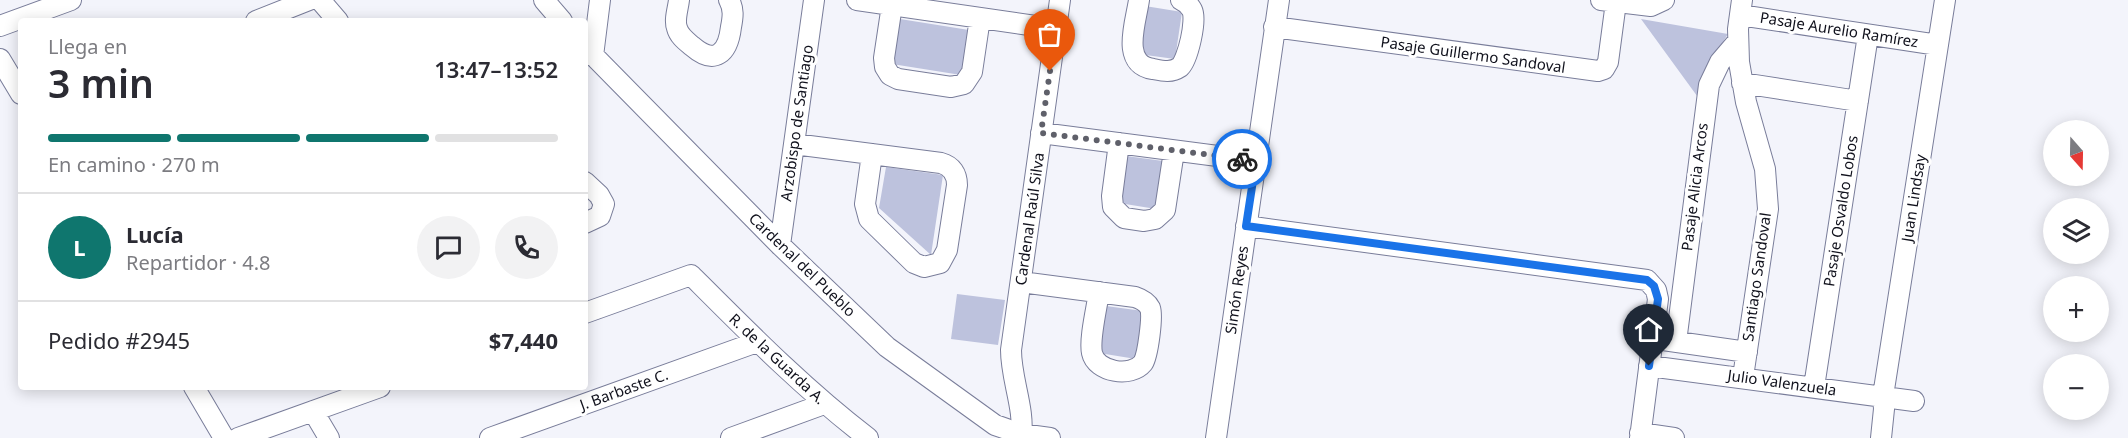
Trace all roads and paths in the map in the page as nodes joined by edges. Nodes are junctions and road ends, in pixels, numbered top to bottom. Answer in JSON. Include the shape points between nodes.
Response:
{"nodes":[{"id":1,"x":71,"y":0,"type":"edge"},
{"id":2,"x":309,"y":0,"type":"edge"},
{"id":3,"x":320,"y":0,"type":"edge"},
{"id":4,"x":544,"y":0,"type":"edge"},
{"id":5,"x":600,"y":0,"type":"edge"},
{"id":6,"x":679,"y":0,"type":"edge"},
{"id":7,"x":729,"y":0,"type":"edge"},
{"id":8,"x":814,"y":0,"type":"edge"},
{"id":9,"x":857,"y":0,"type":"edge"},
{"id":10,"x":1060,"y":0,"type":"edge"},
{"id":11,"x":1139,"y":0,"type":"edge"},
{"id":12,"x":1181,"y":0,"type":"edge"},
{"id":13,"x":1279,"y":0,"type":"edge"},
{"id":14,"x":1945,"y":0,"type":"edge"},
{"id":15,"x":1609,"y":1,"type":"edge"},
{"id":16,"x":1662,"y":1,"type":"edge"},
{"id":17,"x":892,"y":5,"type":"junction"},
{"id":18,"x":1741,"y":7,"type":"edge"},
{"id":19,"x":22,"y":18,"type":"edge"},
{"id":20,"x":264,"y":18,"type":"edge"},
{"id":21,"x":335,"y":18,"type":"edge"},
{"id":22,"x":559,"y":18,"type":"edge"},
{"id":23,"x":980,"y":18,"type":"junction"},
{"id":24,"x":18,"y":19,"type":"edge"},
{"id":25,"x":0,"y":26,"type":"edge"},
{"id":26,"x":1274,"y":27,"type":"junction"},
{"id":27,"x":1056,"y":29,"type":"junction"},
{"id":28,"x":1868,"y":34,"type":"junction"},
{"id":29,"x":1738,"y":41,"type":"junction"},
{"id":30,"x":1938,"y":45,"type":"junction"},
{"id":31,"x":589,"y":52,"type":"edge"},
{"id":32,"x":0,"y":59,"type":"edge"},
{"id":33,"x":1742,"y":83,"type":"junction"},
{"id":34,"x":18,"y":89,"type":"edge"},
{"id":35,"x":1858,"y":101,"type":"junction"},
{"id":36,"x":1041,"y":133,"type":"junction"},
{"id":37,"x":1119,"y":143,"type":"junction"},
{"id":38,"x":794,"y":144,"type":"junction"},
{"id":39,"x":1174,"y":151,"type":"junction"},
{"id":40,"x":872,"y":154,"type":"junction"},
{"id":41,"x":1256,"y":161,"type":"junction"},
{"id":42,"x":588,"y":185,"type":"edge"},
{"id":43,"x":588,"y":222,"type":"edge"},
{"id":44,"x":1246,"y":226,"type":"junction"},
{"id":45,"x":780,"y":245,"type":"junction"},
{"id":46,"x":1021,"y":282,"type":"junction"},
{"id":47,"x":1100,"y":292,"type":"dead end"},
{"id":48,"x":588,"y":313,"type":"edge"},
{"id":49,"x":1653,"y":339,"type":"junction"},
{"id":50,"x":758,"y":342,"type":"junction"},
{"id":51,"x":1676,"y":342,"type":"junction"},
{"id":52,"x":1747,"y":352,"type":"junction"},
{"id":53,"x":1649,"y":366,"type":"junction"},
{"id":54,"x":1743,"y":377,"type":"junction"},
{"id":55,"x":1814,"y":387,"type":"junction"},
{"id":56,"x":197,"y":390,"type":"edge"},
{"id":57,"x":372,"y":390,"type":"edge"},
{"id":58,"x":1883,"y":396,"type":"junction"},
{"id":59,"x":1914,"y":401,"type":"dead end"},
{"id":60,"x":824,"y":404,"type":"junction"},
{"id":61,"x":313,"y":411,"type":"junction"},
{"id":62,"x":1021,"y":436,"type":"edge"},
{"id":63,"x":1640,"y":436,"type":"edge"},
{"id":64,"x":224,"y":438,"type":"edge"},
{"id":65,"x":238,"y":438,"type":"edge"},
{"id":66,"x":329,"y":438,"type":"edge"},
{"id":67,"x":490,"y":438,"type":"edge"},
{"id":68,"x":731,"y":438,"type":"edge"},
{"id":69,"x":868,"y":438,"type":"edge"},
{"id":70,"x":1050,"y":438,"type":"edge"},
{"id":71,"x":1216,"y":438,"type":"edge"},
{"id":72,"x":1674,"y":438,"type":"edge"},
{"id":73,"x":1881,"y":438,"type":"edge"}],
"edges":[{"from":1,"to":19,"type":"street"},
{"from":2,"to":20,"type":"street"},
{"from":3,"to":21,"type":"street"},
{"from":4,"to":22,"type":"street"},
{"from":5,"to":31,"type":"street"},
{"from":6,"to":7,"type":"street","via":[[676,24],[680,35],[698,51],[712,56],[729,43],[734,13]]},
{"from":8,"to":38,"type":"street","name":"Arzobispo de Santiago"},
{"from":9,"to":17,"type":"street"},
{"from":10,"to":27,"type":"street","name":"Cardenal Raúl Silva"},
{"from":11,"to":12,"type":"street","via":[[1134,56],[1144,67],[1167,71],[1180,67],[1187,58],[1193,14]]},
{"from":13,"to":26,"type":"street","name":"Simón Reyes"},
{"from":14,"to":30,"type":"street","name":"Juan Lindsay"},
{"from":15,"to":16,"type":"street","via":[[1646,6]]},
{"from":15,"to":26,"type":"street","name":"Pasaje Guillermo Sandoval","via":[[1608,62],[1598,71]]},
{"from":17,"to":23,"type":"street"},
{"from":17,"to":23,"type":"street","via":[[884,63],[890,75],[951,87],[964,84],[972,72]]},
{"from":18,"to":28,"type":"street","name":"Pasaje Aurelio Ramírez"},
{"from":18,"to":29,"type":"street","name":"Santiago Sandoval"},
{"from":23,"to":27,"type":"street"},
{"from":24,"to":25,"type":"street"},
{"from":26,"to":41,"type":"street","name":"Simón Reyes"},
{"from":27,"to":36,"type":"street","name":"Cardenal Raúl Silva"},
{"from":28,"to":30,"type":"street","name":"Pasaje Aurelio Ramírez"},
{"from":28,"to":35,"type":"street","name":"Pasaje Osvaldo Lobos"},
{"from":29,"to":33,"type":"street","name":"Santiago Sandoval"},
{"from":29,"to":51,"type":"street","name":"Pasaje Alicia Arcos","via":[[1720,62],[1709,86]]},
{"from":30,"to":58,"type":"street","name":"Juan Lindsay"},
{"from":31,"to":45,"type":"street","name":"Cardenal del Pueblo"},
{"from":32,"to":34,"type":"street"},
{"from":33,"to":35,"type":"street"},
{"from":33,"to":52,"type":"street","name":"Santiago Sandoval","via":[[1765,169],[1768,209]]},
{"from":35,"to":55,"type":"street","name":"Pasaje Osvaldo Lobos"},
{"from":36,"to":37,"type":"street"},
{"from":36,"to":46,"type":"street","name":"Cardenal Raúl Silva"},
{"from":37,"to":39,"type":"street"},
{"from":37,"to":39,"type":"street","via":[[1113,207],[1124,218],[1144,221],[1155,219],[1165,210]]},
{"from":38,"to":40,"type":"street"},
{"from":38,"to":45,"type":"street","name":"Arzobispo de Santiago"},
{"from":39,"to":41,"type":"street"},
{"from":40,"to":40,"type":"street","via":[[940,163],[953,171],[957,185],[947,250],[940,263],[924,267],[914,263],[869,219],[865,204]]},
{"from":41,"to":44,"type":"street","name":"Simón Reyes"},
{"from":42,"to":43,"type":"street","via":[[604,204],[600,216]]},
{"from":44,"to":49,"type":"street","via":[[1642,278],[1658,294]]},
{"from":44,"to":71,"type":"street","name":"Simón Reyes"},
{"from":45,"to":62,"type":"street","name":"Cardenal del Pueblo","via":[[906,362],[995,425]]},
{"from":46,"to":47,"type":"street"},
{"from":46,"to":62,"type":"street","name":"Cardenal Raúl Silva","via":[[1011,359]]},
{"from":48,"to":50,"type":"street","name":"R. de la Guarda A.","via":[[691,275]]},
{"from":49,"to":51,"type":"street","name":"Julio Valenzuela"},
{"from":49,"to":53,"type":"street"},
{"from":50,"to":60,"type":"street","name":"R. de la Guarda A."},
{"from":50,"to":67,"type":"street","name":"J. Barbaste C."},
{"from":51,"to":52,"type":"street","name":"Julio Valenzuela"},
{"from":52,"to":54,"type":"street","name":"Santiago Sandoval"},
{"from":53,"to":54,"type":"street","name":"Julio Valenzuela"},
{"from":53,"to":63,"type":"street"},
{"from":54,"to":55,"type":"street","name":"Julio Valenzuela"},
{"from":55,"to":58,"type":"street","name":"Julio Valenzuela"},
{"from":56,"to":64,"type":"street"},
{"from":57,"to":61,"type":"street"},
{"from":58,"to":59,"type":"street","name":"Julio Valenzuela"},
{"from":58,"to":73,"type":"street","name":"Juan Lindsay"},
{"from":60,"to":68,"type":"street"},
{"from":60,"to":69,"type":"street","name":"R. de la Guarda A."},
{"from":61,"to":65,"type":"street"},
{"from":61,"to":66,"type":"street"},
{"from":62,"to":70,"type":"street","name":"Cardenal del Pueblo"},
{"from":63,"to":72,"type":"street"}]}
